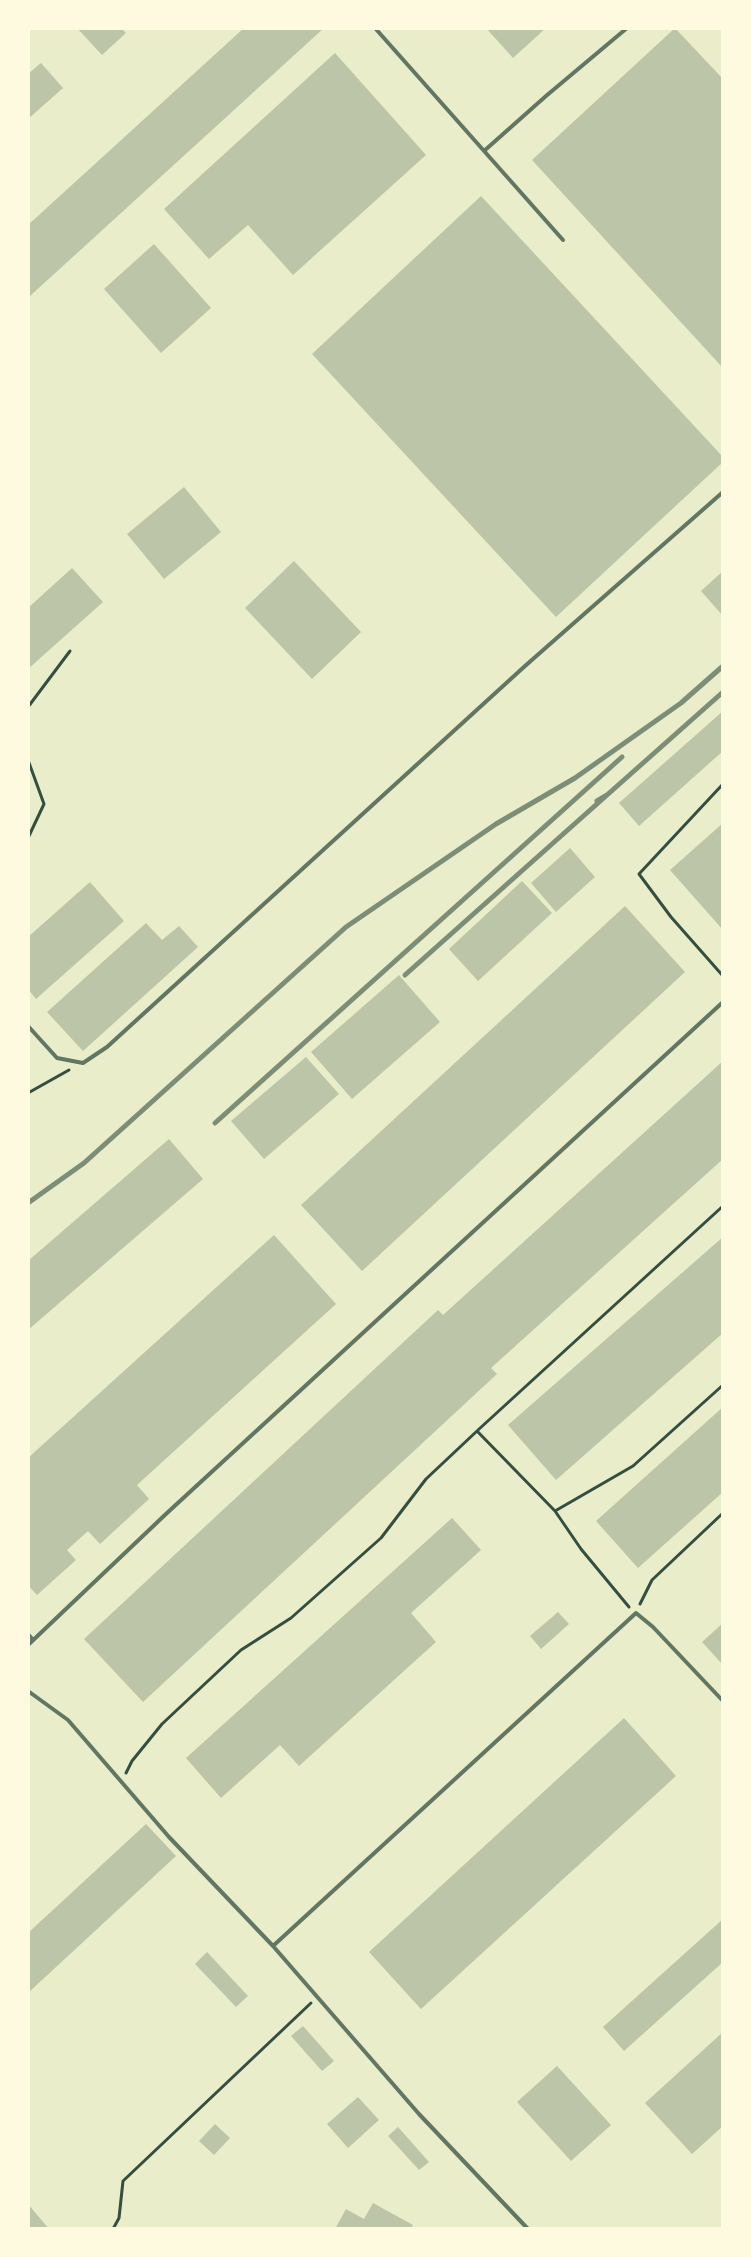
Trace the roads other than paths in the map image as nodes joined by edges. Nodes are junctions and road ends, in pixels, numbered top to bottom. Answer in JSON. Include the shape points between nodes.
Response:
{"nodes":[{"id":1,"x":375,"y":28,"type":"edge"},
{"id":2,"x":627,"y":28,"type":"edge"},
{"id":3,"x":484,"y":151,"type":"junction"},
{"id":4,"x":563,"y":240,"type":"dead end"},
{"id":5,"x":723,"y":492,"type":"edge"},
{"id":6,"x":723,"y":1002,"type":"edge"},
{"id":7,"x":28,"y":1026,"type":"edge"},
{"id":8,"x":28,"y":1634,"type":"edge"},
{"id":9,"x":33,"y":1640,"type":"junction"},
{"id":10,"x":28,"y":1645,"type":"edge"},
{"id":11,"x":28,"y":1691,"type":"edge"},
{"id":12,"x":723,"y":1701,"type":"edge"},
{"id":13,"x":273,"y":1946,"type":"junction"},
{"id":14,"x":528,"y":2229,"type":"edge"}],
"edges":[{"from":1,"to":3,"type":"lane"},
{"from":2,"to":3,"type":"lane"},
{"from":3,"to":4,"type":"lane"},
{"from":5,"to":7,"type":"lane","via":[[107,1047],[83,1063],[57,1058]]},
{"from":6,"to":9,"type":"lane"},
{"from":8,"to":9,"type":"lane"},
{"from":9,"to":10,"type":"lane"},
{"from":11,"to":13,"type":"lane","via":[[68,1720]]},
{"from":12,"to":13,"type":"lane","via":[[636,1613]]},
{"from":13,"to":14,"type":"lane"}]}
